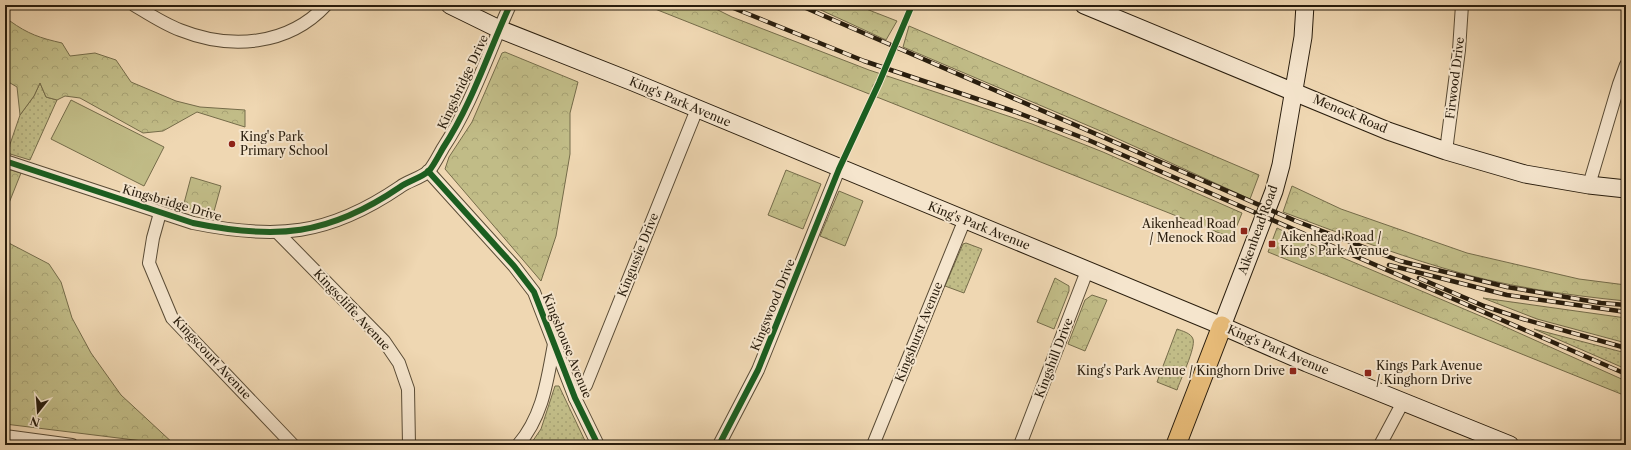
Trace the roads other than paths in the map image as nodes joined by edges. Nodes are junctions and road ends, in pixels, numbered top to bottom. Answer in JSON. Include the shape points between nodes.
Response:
{"nodes":[{"id":1,"x":134,"y":5,"type":"edge"},
{"id":2,"x":326,"y":5,"type":"edge"},
{"id":3,"x":450,"y":5,"type":"edge"},
{"id":4,"x":510,"y":5,"type":"edge"},
{"id":5,"x":1305,"y":5,"type":"edge"},
{"id":6,"x":1462,"y":5,"type":"edge"},
{"id":7,"x":1087,"y":6,"type":"edge"},
{"id":8,"x":499,"y":29,"type":"junction"},
{"id":9,"x":1626,"y":65,"type":"edge"},
{"id":10,"x":1295,"y":92,"type":"junction"},
{"id":11,"x":697,"y":109,"type":"junction"},
{"id":12,"x":1446,"y":151,"type":"junction"},
{"id":13,"x":5,"y":161,"type":"edge"},
{"id":14,"x":839,"y":169,"type":"junction"},
{"id":15,"x":428,"y":171,"type":"junction"},
{"id":16,"x":1589,"y":185,"type":"junction"},
{"id":17,"x":1626,"y":189,"type":"edge"},
{"id":18,"x":160,"y":213,"type":"junction"},
{"id":19,"x":965,"y":219,"type":"junction"},
{"id":20,"x":277,"y":232,"type":"junction"},
{"id":21,"x":1087,"y":271,"type":"junction"},
{"id":22,"x":1222,"y":326,"type":"junction"},
{"id":23,"x":554,"y":344,"type":"junction"},
{"id":24,"x":575,"y":398,"type":"junction"},
{"id":25,"x":1403,"y":402,"type":"junction"},
{"id":26,"x":5,"y":436,"type":"edge"},
{"id":27,"x":72,"y":445,"type":"edge"},
{"id":28,"x":293,"y":445,"type":"edge"},
{"id":29,"x":409,"y":445,"type":"edge"},
{"id":30,"x":518,"y":445,"type":"edge"},
{"id":31,"x":598,"y":445,"type":"edge"},
{"id":32,"x":719,"y":445,"type":"edge"},
{"id":33,"x":873,"y":445,"type":"edge"},
{"id":34,"x":1020,"y":445,"type":"edge"},
{"id":35,"x":1176,"y":445,"type":"edge"},
{"id":36,"x":1380,"y":445,"type":"edge"},
{"id":37,"x":1510,"y":445,"type":"edge"}],
"edges":[{"from":1,"to":2,"type":"street","via":[[178,29],[221,42],[241,43],[259,41],[293,30],[308,22]]},
{"from":3,"to":8,"type":"main road","name":"King's Park Avenue"},
{"from":4,"to":8,"type":"street","name":"Kingsbridge Drive"},
{"from":5,"to":10,"type":"main road","name":"Aikenhead Road"},
{"from":6,"to":12,"type":"street","name":"Firwood Drive"},
{"from":7,"to":10,"type":"main road","name":"Menock Road"},
{"from":8,"to":11,"type":"main road","name":"King's Park Avenue"},
{"from":8,"to":15,"type":"street","name":"Kingsbridge Drive","via":[[457,127]]},
{"from":9,"to":16,"type":"street","via":[[1618,84]]},
{"from":10,"to":12,"type":"main road","name":"Menock Road","via":[[1388,131]]},
{"from":10,"to":22,"type":"main road","name":"Aikenhead Road","via":[[1274,191]]},
{"from":11,"to":14,"type":"main road","name":"King's Park Avenue"},
{"from":11,"to":24,"type":"street","name":"Kingussie Drive","via":[[586,385]]},
{"from":12,"to":16,"type":"main road","name":"Menock Road","via":[[1525,174]]},
{"from":13,"to":18,"type":"street","name":"Kingsbridge Drive"},
{"from":14,"to":19,"type":"main road","name":"King's Park Avenue"},
{"from":14,"to":32,"type":"street","name":"Kingswood Drive","via":[[758,370]]},
{"from":15,"to":20,"type":"street","name":"Kingsbridge Drive","via":[[353,215],[310,230]]},
{"from":15,"to":23,"type":"street","name":"Kingshouse Avenue","via":[[514,266],[534,292]]},
{"from":16,"to":17,"type":"main road","name":"Menock Road"},
{"from":18,"to":20,"type":"street","name":"Kingsbridge Drive","via":[[224,229]]},
{"from":18,"to":28,"type":"street","name":"Kingscourt Avenue","via":[[149,263],[172,318]]},
{"from":19,"to":21,"type":"main road","name":"King's Park Avenue"},
{"from":19,"to":33,"type":"street","name":"Kingshurst Avenue"},
{"from":20,"to":29,"type":"street","name":"Kingscliffe Avenue","via":[[384,341],[399,363],[408,388]]},
{"from":21,"to":22,"type":"main road","name":"King's Park Avenue"},
{"from":21,"to":34,"type":"street","name":"Kingshill Drive"},
{"from":22,"to":25,"type":"main road","name":"King's Park Avenue"},
{"from":22,"to":35,"type":"main road","name":"Aikenhead Road"},
{"from":23,"to":24,"type":"street","name":"Kingshouse Avenue"},
{"from":23,"to":30,"type":"street","via":[[539,413],[528,434]]},
{"from":24,"to":31,"type":"street","name":"Kingshouse Avenue"},
{"from":25,"to":36,"type":"street"},
{"from":25,"to":37,"type":"main road","name":"King's Park Avenue"},
{"from":26,"to":27,"type":"street"}]}
